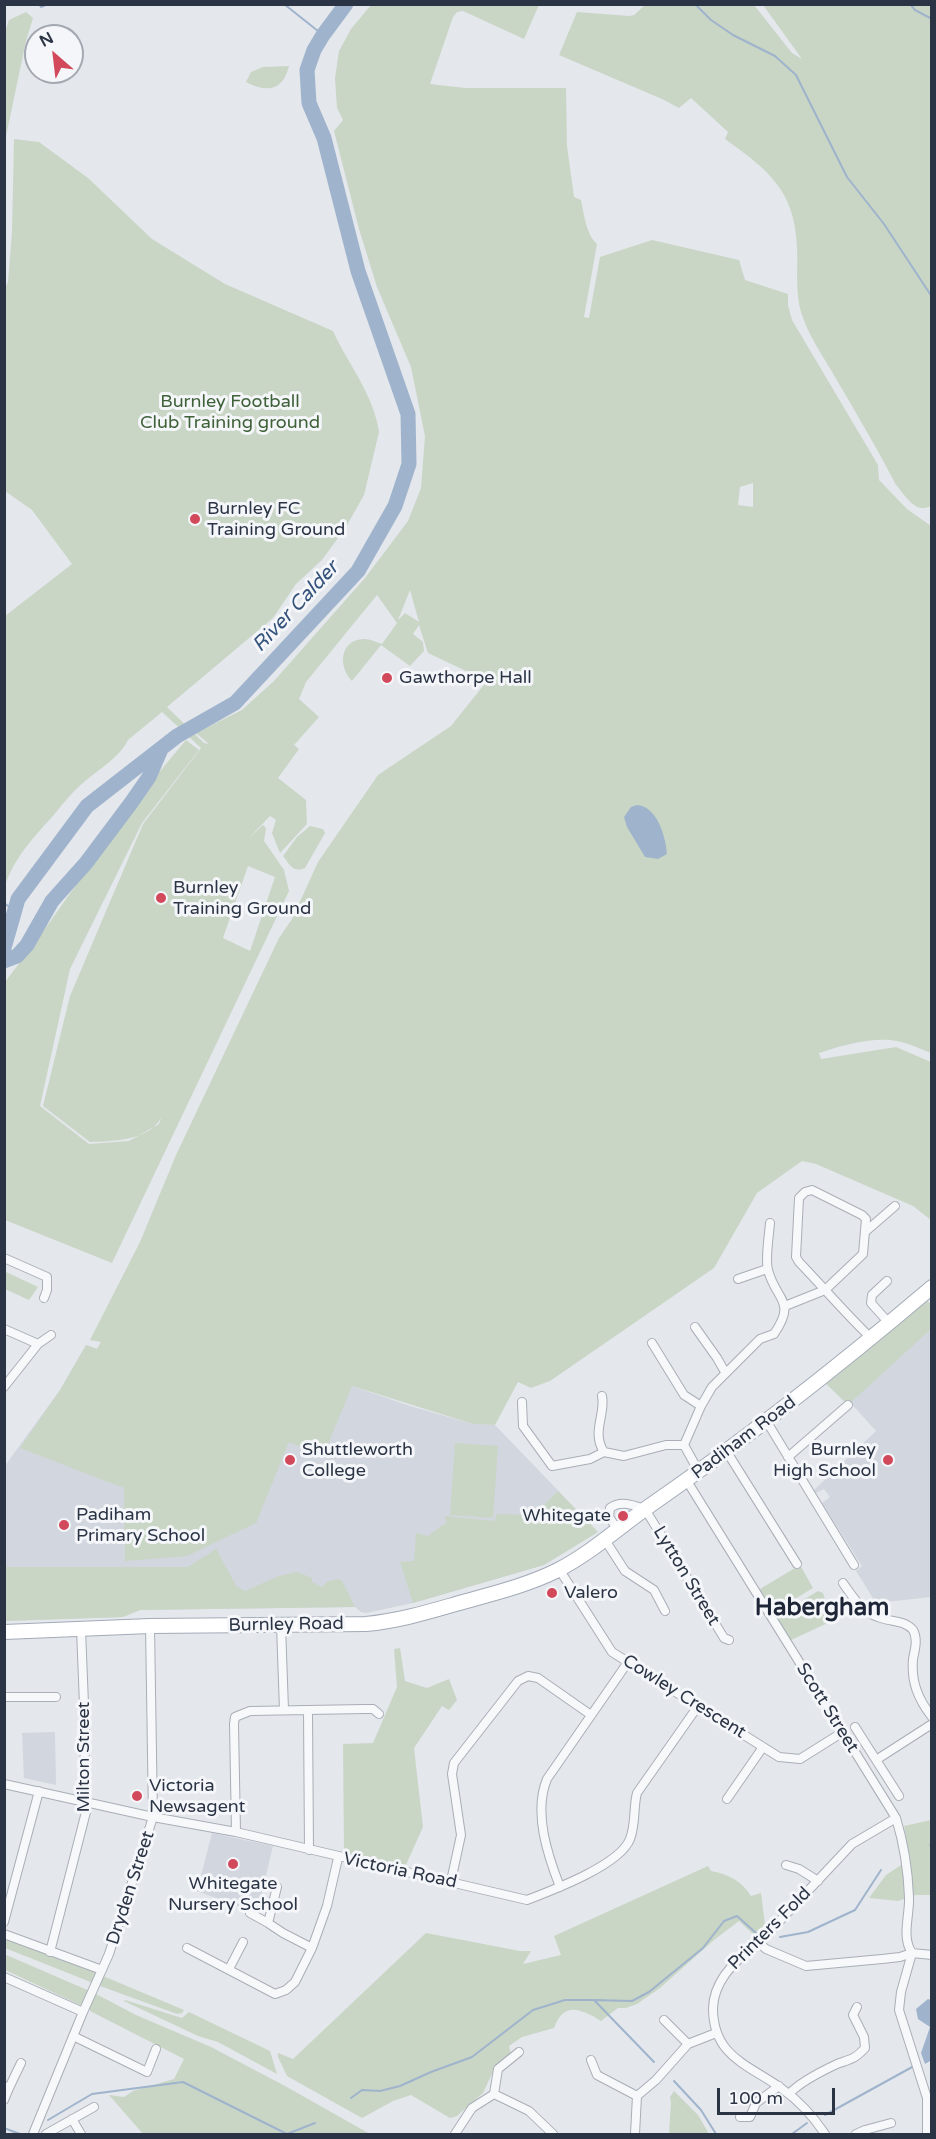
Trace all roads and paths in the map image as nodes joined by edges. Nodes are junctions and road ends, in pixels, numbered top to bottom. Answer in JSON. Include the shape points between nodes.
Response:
{"nodes":[{"id":1,"x":895,"y":1206,"type":"dead end"},
{"id":2,"x":770,"y":1223,"type":"dead end"},
{"id":3,"x":865,"y":1232,"type":"junction"},
{"id":4,"x":4,"y":1258,"type":"edge"},
{"id":5,"x":767,"y":1269,"type":"junction"},
{"id":6,"x":738,"y":1279,"type":"dead end"},
{"id":7,"x":887,"y":1281,"type":"dead end"},
{"id":8,"x":928,"y":1289,"type":"edge"},
{"id":9,"x":825,"y":1290,"type":"junction"},
{"id":10,"x":44,"y":1298,"type":"dead end"},
{"id":11,"x":785,"y":1306,"type":"junction"},
{"id":12,"x":889,"y":1323,"type":"junction"},
{"id":13,"x":695,"y":1328,"type":"dead end"},
{"id":14,"x":4,"y":1329,"type":"edge"},
{"id":15,"x":51,"y":1335,"type":"dead end"},
{"id":16,"x":871,"y":1338,"type":"junction"},
{"id":17,"x":652,"y":1343,"type":"dead end"},
{"id":18,"x":38,"y":1344,"type":"junction"},
{"id":19,"x":725,"y":1372,"type":"junction"},
{"id":20,"x":4,"y":1388,"type":"edge"},
{"id":21,"x":602,"y":1396,"type":"dead end"},
{"id":22,"x":522,"y":1402,"type":"dead end"},
{"id":23,"x":848,"y":1405,"type":"dead end"},
{"id":24,"x":701,"y":1406,"type":"junction"},
{"id":25,"x":767,"y":1422,"type":"junction"},
{"id":26,"x":684,"y":1445,"type":"junction"},
{"id":27,"x":604,"y":1452,"type":"junction"},
{"id":28,"x":727,"y":1452,"type":"junction"},
{"id":29,"x":788,"y":1457,"type":"junction"},
{"id":30,"x":699,"y":1472,"type":"junction"},
{"id":31,"x":687,"y":1481,"type":"junction"},
{"id":32,"x":645,"y":1509,"type":"junction"},
{"id":33,"x":618,"y":1530,"type":"junction"},
{"id":34,"x":605,"y":1540,"type":"junction"},
{"id":35,"x":797,"y":1564,"type":"dead end"},
{"id":36,"x":854,"y":1565,"type":"dead end"},
{"id":37,"x":559,"y":1569,"type":"junction"},
{"id":38,"x":843,"y":1584,"type":"dead end"},
{"id":39,"x":665,"y":1611,"type":"dead end"},
{"id":40,"x":281,"y":1625,"type":"junction"},
{"id":41,"x":150,"y":1626,"type":"junction"},
{"id":42,"x":81,"y":1629,"type":"junction"},
{"id":43,"x":4,"y":1632,"type":"edge"},
{"id":44,"x":729,"y":1640,"type":"dead end"},
{"id":45,"x":628,"y":1662,"type":"junction"},
{"id":46,"x":4,"y":1697,"type":"edge"},
{"id":47,"x":56,"y":1697,"type":"dead end"},
{"id":48,"x":698,"y":1706,"type":"junction"},
{"id":49,"x":284,"y":1710,"type":"junction"},
{"id":50,"x":308,"y":1711,"type":"junction"},
{"id":51,"x":379,"y":1714,"type":"dead end"},
{"id":52,"x":591,"y":1715,"type":"junction"},
{"id":53,"x":932,"y":1717,"type":"edge"},
{"id":54,"x":932,"y":1724,"type":"edge"},
{"id":55,"x":855,"y":1727,"type":"dead end"},
{"id":56,"x":843,"y":1732,"type":"junction"},
{"id":57,"x":763,"y":1747,"type":"junction"},
{"id":58,"x":876,"y":1760,"type":"junction"},
{"id":59,"x":4,"y":1784,"type":"edge"},
{"id":60,"x":39,"y":1791,"type":"junction"},
{"id":61,"x":899,"y":1796,"type":"dead end"},
{"id":62,"x":727,"y":1799,"type":"dead end"},
{"id":63,"x":86,"y":1801,"type":"junction"},
{"id":64,"x":153,"y":1817,"type":"junction"},
{"id":65,"x":896,"y":1818,"type":"junction"},
{"id":66,"x":236,"y":1832,"type":"junction"},
{"id":67,"x":309,"y":1850,"type":"junction"},
{"id":68,"x":338,"y":1858,"type":"junction"},
{"id":69,"x":786,"y":1865,"type":"dead end"},
{"id":70,"x":451,"y":1881,"type":"junction"},
{"id":71,"x":818,"y":1881,"type":"junction"},
{"id":72,"x":277,"y":1887,"type":"dead end"},
{"id":73,"x":560,"y":1887,"type":"junction"},
{"id":74,"x":250,"y":1913,"type":"dead end"},
{"id":75,"x":4,"y":1922,"type":"edge"},
{"id":76,"x":268,"y":1923,"type":"junction"},
{"id":77,"x":4,"y":1934,"type":"edge"},
{"id":78,"x":243,"y":1942,"type":"dead end"},
{"id":79,"x":759,"y":1943,"type":"junction"},
{"id":80,"x":187,"y":1948,"type":"dead end"},
{"id":81,"x":312,"y":1948,"type":"junction"},
{"id":82,"x":50,"y":1952,"type":"junction"},
{"id":83,"x":912,"y":1953,"type":"junction"},
{"id":84,"x":932,"y":1955,"type":"edge"},
{"id":85,"x":230,"y":1969,"type":"junction"},
{"id":86,"x":102,"y":1970,"type":"junction"},
{"id":87,"x":4,"y":1977,"type":"edge"},
{"id":88,"x":857,"y":2007,"type":"dead end"},
{"id":89,"x":83,"y":2012,"type":"junction"},
{"id":90,"x":664,"y":2020,"type":"dead end"},
{"id":91,"x":716,"y":2033,"type":"junction"},
{"id":92,"x":73,"y":2036,"type":"junction"},
{"id":93,"x":688,"y":2044,"type":"junction"},
{"id":94,"x":156,"y":2049,"type":"dead end"},
{"id":95,"x":519,"y":2052,"type":"dead end"},
{"id":96,"x":591,"y":2060,"type":"dead end"},
{"id":97,"x":21,"y":2063,"type":"dead end"},
{"id":98,"x":779,"y":2086,"type":"junction"},
{"id":99,"x":7,"y":2087,"type":"edge"},
{"id":100,"x":494,"y":2094,"type":"junction"},
{"id":101,"x":789,"y":2094,"type":"junction"},
{"id":102,"x":637,"y":2096,"type":"junction"},
{"id":103,"x":4,"y":2100,"type":"edge"},
{"id":104,"x":94,"y":2107,"type":"dead end"},
{"id":105,"x":740,"y":2117,"type":"dead end"},
{"id":106,"x":72,"y":2119,"type":"junction"},
{"id":107,"x":891,"y":2123,"type":"dead end"},
{"id":108,"x":33,"y":2134,"type":"edge"},
{"id":109,"x":46,"y":2134,"type":"edge"},
{"id":110,"x":81,"y":2134,"type":"edge"},
{"id":111,"x":455,"y":2134,"type":"edge"},
{"id":112,"x":552,"y":2134,"type":"edge"},
{"id":113,"x":635,"y":2134,"type":"edge"},
{"id":114,"x":825,"y":2134,"type":"edge"},
{"id":115,"x":856,"y":2134,"type":"edge"},
{"id":116,"x":927,"y":2134,"type":"edge"}],
"edges":[{"from":1,"to":3,"type":"street"},
{"from":2,"to":5,"type":"street"},
{"from":3,"to":9,"type":"street","via":[[863,1254]]},
{"from":3,"to":9,"type":"street","via":[[866,1219],[862,1215],[812,1190],[799,1198],[796,1257]]},
{"from":4,"to":10,"type":"street","via":[[47,1277]]},
{"from":5,"to":6,"type":"street"},
{"from":5,"to":11,"type":"street"},
{"from":7,"to":12,"type":"street","via":[[872,1295],[871,1303]]},
{"from":8,"to":12,"type":"main road","name":"Padiham Road"},
{"from":9,"to":11,"type":"street"},
{"from":9,"to":16,"type":"street"},
{"from":11,"to":19,"type":"street","via":[[784,1320],[774,1334],[760,1339]]},
{"from":12,"to":16,"type":"main road","name":"Padiham Road"},
{"from":13,"to":19,"type":"street"},
{"from":14,"to":18,"type":"street"},
{"from":15,"to":18,"type":"street"},
{"from":16,"to":25,"type":"main road","name":"Padiham Road"},
{"from":17,"to":24,"type":"street","via":[[684,1395]]},
{"from":18,"to":20,"type":"street"},
{"from":19,"to":24,"type":"street"},
{"from":21,"to":27,"type":"street","via":[[598,1421]]},
{"from":22,"to":27,"type":"street","via":[[523,1426],[552,1466],[590,1459]]},
{"from":23,"to":29,"type":"street"},
{"from":24,"to":26,"type":"street"},
{"from":25,"to":28,"type":"main road","name":"Padiham Road"},
{"from":25,"to":29,"type":"street"},
{"from":26,"to":27,"type":"street","via":[[666,1445],[624,1456]]},
{"from":26,"to":30,"type":"street"},
{"from":28,"to":30,"type":"main road","name":"Padiham Road"},
{"from":28,"to":35,"type":"street"},
{"from":29,"to":36,"type":"street"},
{"from":30,"to":31,"type":"main road","name":"Padiham Road"},
{"from":31,"to":32,"type":"main road","name":"Padiham Road"},
{"from":31,"to":56,"type":"street","name":"Scott Street"},
{"from":32,"to":33,"type":"main road","name":"Padiham Road"},
{"from":32,"to":33,"type":"street","via":[[616,1504],[609,1517]]},
{"from":32,"to":44,"type":"street","name":"Lytton Street","via":[[724,1638]]},
{"from":33,"to":34,"type":"main road","name":"Padiham Road"},
{"from":34,"to":37,"type":"main road","name":"Padiham Road"},
{"from":34,"to":39,"type":"street","via":[[625,1571],[654,1590]]},
{"from":37,"to":40,"type":"main road","name":"Burnley Road","via":[[524,1584],[395,1621]]},
{"from":37,"to":45,"type":"street","name":"Cowley Crescent","via":[[612,1652]]},
{"from":38,"to":53,"type":"street","via":[[876,1617],[904,1623],[913,1630],[915,1689]]},
{"from":40,"to":41,"type":"main road","name":"Burnley Road"},
{"from":40,"to":49,"type":"street"},
{"from":41,"to":42,"type":"main road","name":"Burnley Road"},
{"from":41,"to":64,"type":"street","name":"Dryden Street"},
{"from":42,"to":43,"type":"main road","name":"Burnley Road"},
{"from":42,"to":63,"type":"street","name":"Milton Street"},
{"from":45,"to":48,"type":"street","name":"Cowley Crescent"},
{"from":45,"to":52,"type":"street"},
{"from":46,"to":47,"type":"street"},
{"from":48,"to":57,"type":"street","name":"Cowley Crescent"},
{"from":48,"to":73,"type":"street","name":"Victoria Road","via":[[637,1793],[633,1827],[625,1848],[615,1858]]},
{"from":49,"to":50,"type":"street"},
{"from":49,"to":66,"type":"street","via":[[250,1711],[235,1717]]},
{"from":50,"to":51,"type":"street","via":[[373,1709]]},
{"from":50,"to":67,"type":"street"},
{"from":52,"to":70,"type":"street","via":[[537,1678],[528,1676],[518,1681],[454,1763],[452,1774],[461,1835]]},
{"from":52,"to":73,"type":"street","via":[[542,1790],[547,1853]]},
{"from":54,"to":58,"type":"street"},
{"from":55,"to":58,"type":"street"},
{"from":56,"to":57,"type":"street","name":"Cowley Crescent","via":[[800,1758],[779,1756]]},
{"from":56,"to":65,"type":"street","name":"Scott Street"},
{"from":57,"to":62,"type":"street"},
{"from":58,"to":61,"type":"street"},
{"from":59,"to":60,"type":"street","name":"Victoria Road"},
{"from":60,"to":63,"type":"street","name":"Victoria Road"},
{"from":60,"to":75,"type":"street"},
{"from":63,"to":64,"type":"street","name":"Victoria Road"},
{"from":63,"to":82,"type":"street","name":"Milton Street"},
{"from":64,"to":66,"type":"street","name":"Victoria Road"},
{"from":64,"to":86,"type":"street","name":"Dryden Street"},
{"from":65,"to":71,"type":"street","name":"Printers Fold","via":[[852,1844]]},
{"from":65,"to":83,"type":"street","name":"Scott Street","via":[[909,1900],[906,1938]]},
{"from":66,"to":67,"type":"street","name":"Victoria Road"},
{"from":67,"to":68,"type":"street","name":"Victoria Road"},
{"from":68,"to":70,"type":"street","name":"Victoria Road"},
{"from":68,"to":81,"type":"street"},
{"from":69,"to":71,"type":"street","via":[[799,1865]]},
{"from":70,"to":73,"type":"street","name":"Victoria Road","via":[[527,1900]]},
{"from":71,"to":79,"type":"street","name":"Printers Fold"},
{"from":72,"to":76,"type":"street"},
{"from":74,"to":76,"type":"street"},
{"from":76,"to":81,"type":"street"},
{"from":77,"to":82,"type":"street"},
{"from":78,"to":85,"type":"street"},
{"from":79,"to":83,"type":"street","via":[[806,1966]]},
{"from":79,"to":91,"type":"street","name":"Printers Fold","via":[[741,1955],[718,1985],[713,1996]]},
{"from":80,"to":85,"type":"street"},
{"from":81,"to":85,"type":"street","via":[[295,1982],[275,1994]]},
{"from":82,"to":86,"type":"street"},
{"from":83,"to":84,"type":"street"},
{"from":83,"to":116,"type":"street","via":[[899,2010],[927,2098]]},
{"from":86,"to":89,"type":"street","name":"Dryden Street"},
{"from":87,"to":89,"type":"street"},
{"from":88,"to":101,"type":"street","via":[[853,2015],[865,2048],[851,2061],[800,2083]]},
{"from":89,"to":92,"type":"street","name":"Dryden Street"},
{"from":90,"to":93,"type":"street"},
{"from":91,"to":93,"type":"street"},
{"from":91,"to":98,"type":"street","via":[[735,2057]]},
{"from":92,"to":94,"type":"street","via":[[147,2072]]},
{"from":92,"to":108,"type":"street","name":"Dryden Street"},
{"from":93,"to":102,"type":"street"},
{"from":95,"to":100,"type":"street","via":[[498,2069]]},
{"from":96,"to":102,"type":"street","via":[[597,2075]]},
{"from":97,"to":99,"type":"street"},
{"from":98,"to":101,"type":"street"},
{"from":98,"to":105,"type":"street","via":[[756,2103],[750,2117]]},
{"from":99,"to":103,"type":"street"},
{"from":100,"to":111,"type":"street","via":[[472,2108]]},
{"from":100,"to":112,"type":"street","via":[[529,2111]]},
{"from":101,"to":114,"type":"street","via":[[812,2115]]},
{"from":102,"to":113,"type":"street"},
{"from":104,"to":106,"type":"street"},
{"from":106,"to":109,"type":"street"},
{"from":106,"to":110,"type":"street"},
{"from":107,"to":115,"type":"street"}]}
